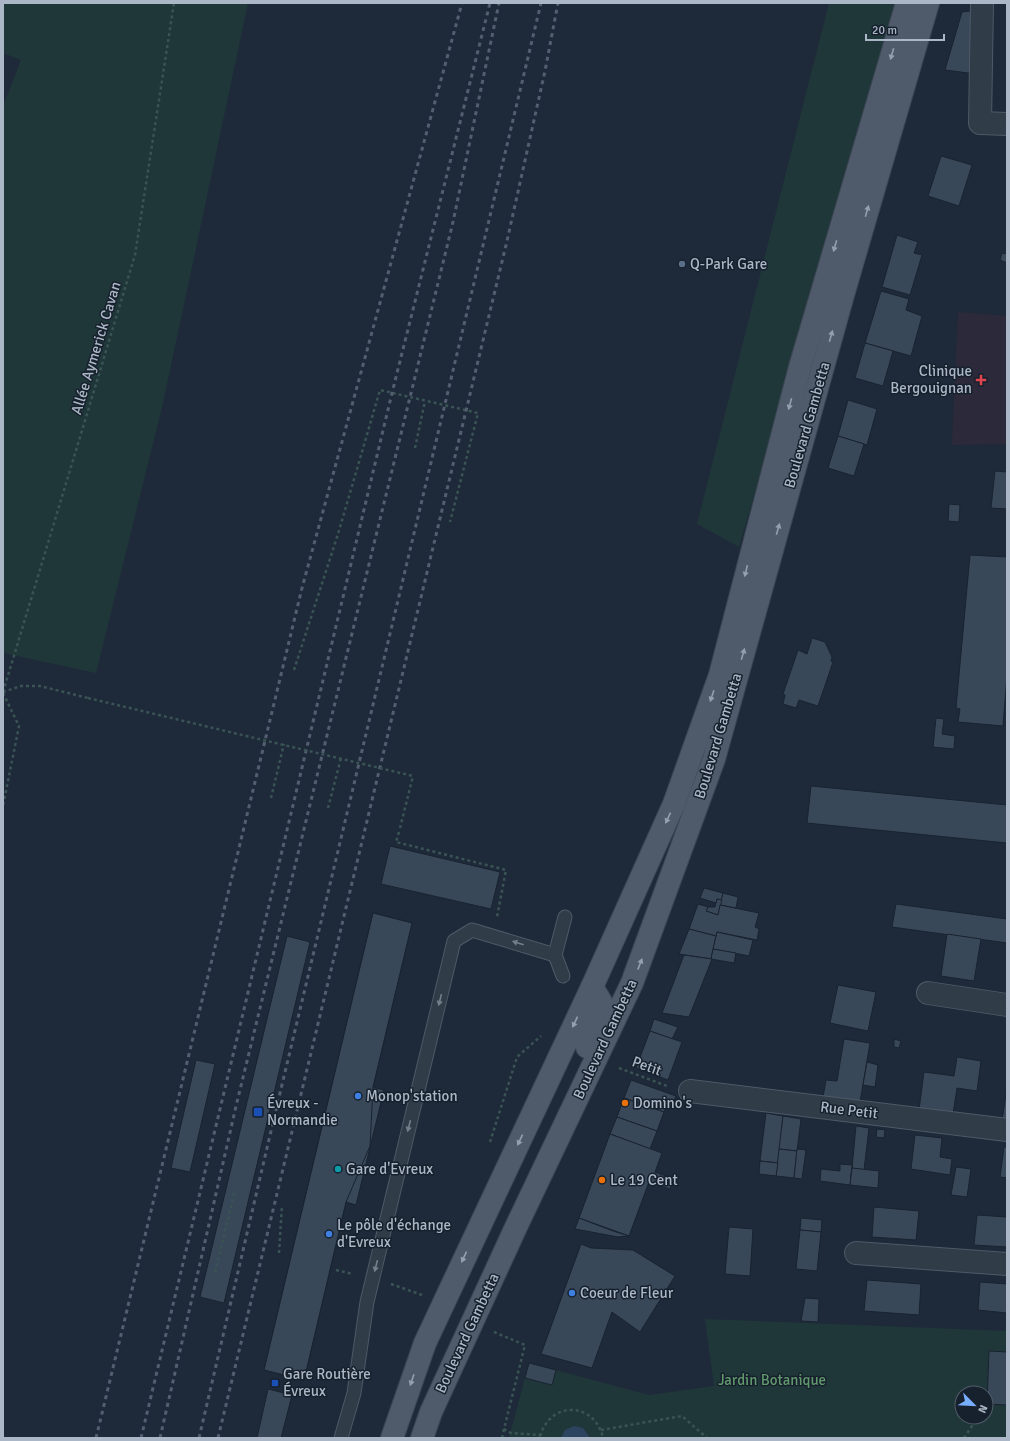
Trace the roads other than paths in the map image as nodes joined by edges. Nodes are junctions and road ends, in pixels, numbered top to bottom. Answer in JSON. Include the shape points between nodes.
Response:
{"nodes":[{"id":1,"x":907,"y":3,"type":"edge"},
{"id":2,"x":928,"y":3,"type":"edge"},
{"id":3,"x":982,"y":3,"type":"edge"},
{"id":4,"x":1007,"y":124,"type":"edge"},
{"id":5,"x":565,"y":917,"type":"dead end"},
{"id":6,"x":555,"y":955,"type":"junction"},
{"id":7,"x":563,"y":976,"type":"dead end"},
{"id":8,"x":592,"y":987,"type":"junction"},
{"id":9,"x":928,"y":993,"type":"dead end"},
{"id":10,"x":1007,"y":1005,"type":"edge"},
{"id":11,"x":690,"y":1091,"type":"road end"},
{"id":12,"x":1007,"y":1130,"type":"edge"},
{"id":13,"x":516,"y":1227,"type":"junction"},
{"id":14,"x":856,"y":1253,"type":"dead end"},
{"id":15,"x":1007,"y":1264,"type":"edge"},
{"id":16,"x":425,"y":1343,"type":"junction"},
{"id":17,"x":457,"y":1356,"type":"junction"},
{"id":18,"x":341,"y":1438,"type":"edge"},
{"id":19,"x":392,"y":1438,"type":"edge"},
{"id":20,"x":422,"y":1438,"type":"edge"}],
"edges":[{"from":1,"to":8,"type":"main road","one_way":true,"via":[[800,367],[720,675],[674,804]]},
{"from":13,"to":2,"type":"main road","name":"Boulevard Gambetta","one_way":true,"via":[[640,964],[714,759],[843,294]]},
{"from":3,"to":4,"type":"street","via":[[980,123]]},
{"from":5,"to":6,"type":"lane"},
{"from":6,"to":7,"type":"lane"},
{"from":6,"to":18,"type":"lane","one_way":true,"via":[[472,930],[454,941],[367,1302],[354,1393]]},
{"from":8,"to":13,"type":"main road","via":[[601,1002],[597,1026],[542,1145]]},
{"from":8,"to":16,"type":"main road","one_way":true},
{"from":9,"to":10,"type":"street"},
{"from":11,"to":12,"type":"street","name":"Rue Petit"},
{"from":13,"to":17,"type":"main road","name":"Boulevard Gambetta"},
{"from":14,"to":15,"type":"street"},
{"from":16,"to":17,"type":"main road"},
{"from":16,"to":19,"type":"main road","one_way":true},
{"from":17,"to":20,"type":"main road","name":"Boulevard Gambetta"}]}
